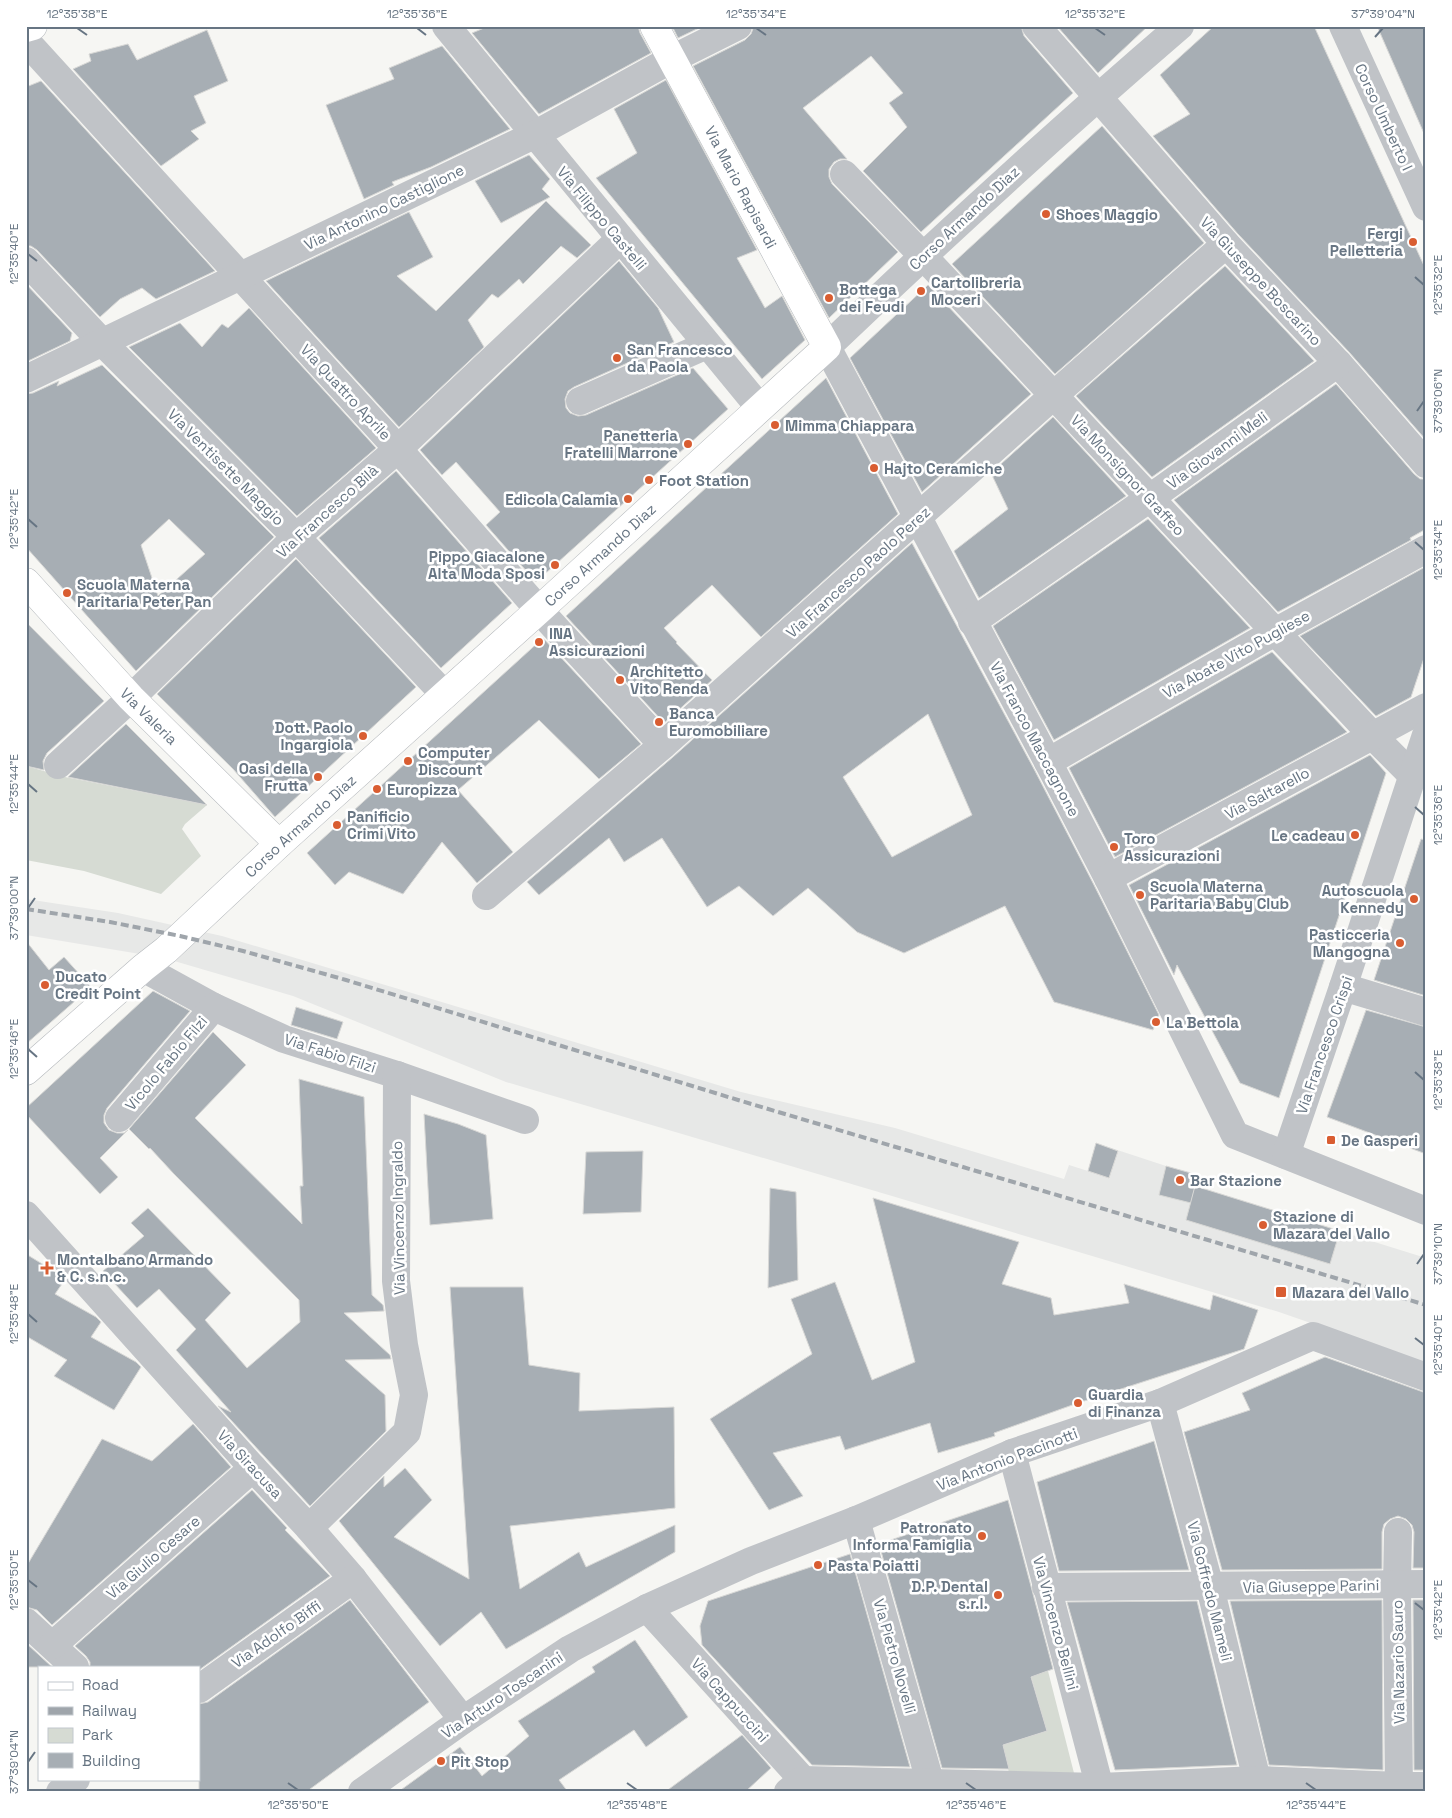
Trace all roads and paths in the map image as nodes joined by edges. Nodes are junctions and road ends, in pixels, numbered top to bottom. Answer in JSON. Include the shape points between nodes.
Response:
{"nodes":[{"id":1,"x":33,"y":26,"type":"edge"},
{"id":2,"x":446,"y":26,"type":"edge"},
{"id":3,"x":654,"y":26,"type":"edge"},
{"id":4,"x":738,"y":26,"type":"edge"},
{"id":5,"x":1036,"y":26,"type":"edge"},
{"id":6,"x":1180,"y":26,"type":"edge"},
{"id":7,"x":1343,"y":26,"type":"edge"},
{"id":8,"x":26,"y":28,"type":"edge"},
{"id":9,"x":26,"y":41,"type":"edge"},
{"id":10,"x":672,"y":58,"type":"junction"},
{"id":11,"x":1098,"y":96,"type":"junction"},
{"id":12,"x":534,"y":135,"type":"junction"},
{"id":13,"x":844,"y":174,"type":"dead end"},
{"id":14,"x":1426,"y":207,"type":"edge"},
{"id":15,"x":620,"y":239,"type":"junction"},
{"id":16,"x":1226,"y":244,"type":"junction"},
{"id":17,"x":923,"y":256,"type":"junction"},
{"id":18,"x":26,"y":261,"type":"edge"},
{"id":19,"x":240,"y":276,"type":"junction"},
{"id":20,"x":102,"y":342,"type":"junction"},
{"id":21,"x":707,"y":345,"type":"junction"},
{"id":22,"x":827,"y":347,"type":"junction"},
{"id":23,"x":1338,"y":363,"type":"junction"},
{"id":24,"x":26,"y":379,"type":"edge"},
{"id":25,"x":1054,"y":395,"type":"junction"},
{"id":26,"x":580,"y":401,"type":"dead end"},
{"id":27,"x":760,"y":408,"type":"junction"},
{"id":28,"x":398,"y":449,"type":"junction"},
{"id":29,"x":1426,"y":464,"type":"edge"},
{"id":30,"x":1150,"y":498,"type":"junction"},
{"id":31,"x":918,"y":518,"type":"junction"},
{"id":32,"x":296,"y":537,"type":"junction"},
{"id":33,"x":1426,"y":549,"type":"edge"},
{"id":34,"x":26,"y":582,"type":"edge"},
{"id":35,"x":539,"y":610,"type":"junction"},
{"id":36,"x":972,"y":622,"type":"junction"},
{"id":37,"x":1275,"y":632,"type":"junction"},
{"id":38,"x":445,"y":695,"type":"junction"},
{"id":39,"x":131,"y":698,"type":"junction"},
{"id":40,"x":1426,"y":707,"type":"edge"},
{"id":41,"x":1426,"y":735,"type":"edge"},
{"id":42,"x":1373,"y":736,"type":"junction"},
{"id":43,"x":662,"y":745,"type":"junction"},
{"id":44,"x":1048,"y":762,"type":"junction"},
{"id":45,"x":58,"y":765,"type":"dead end"},
{"id":46,"x":1412,"y":775,"type":"junction"},
{"id":47,"x":279,"y":844,"type":"junction"},
{"id":48,"x":1108,"y":878,"type":"junction"},
{"id":49,"x":486,"y":896,"type":"dead end"},
{"id":50,"x":149,"y":964,"type":"junction"},
{"id":51,"x":1343,"y":987,"type":"junction"},
{"id":52,"x":214,"y":1007,"type":"junction"},
{"id":53,"x":1426,"y":1012,"type":"edge"},
{"id":54,"x":26,"y":1071,"type":"edge"},
{"id":55,"x":398,"y":1075,"type":"junction"},
{"id":56,"x":119,"y":1118,"type":"dead end"},
{"id":57,"x":525,"y":1120,"type":"dead end"},
{"id":58,"x":1286,"y":1155,"type":"junction"},
{"id":59,"x":1426,"y":1211,"type":"edge"},
{"id":60,"x":26,"y":1215,"type":"edge"},
{"id":61,"x":1426,"y":1376,"type":"edge"},
{"id":62,"x":1160,"y":1403,"type":"junction"},
{"id":63,"x":1012,"y":1453,"type":"junction"},
{"id":64,"x":253,"y":1468,"type":"junction"},
{"id":65,"x":856,"y":1520,"type":"junction"},
{"id":66,"x":310,"y":1528,"type":"junction"},
{"id":67,"x":1398,"y":1532,"type":"dead end"},
{"id":68,"x":353,"y":1578,"type":"junction"},
{"id":69,"x":1426,"y":1584,"type":"edge"},
{"id":70,"x":1397,"y":1585,"type":"junction"},
{"id":71,"x":1046,"y":1587,"type":"junction"},
{"id":72,"x":1210,"y":1587,"type":"junction"},
{"id":73,"x":647,"y":1608,"type":"junction"},
{"id":74,"x":26,"y":1622,"type":"edge"},
{"id":75,"x":52,"y":1645,"type":"junction"},
{"id":76,"x":74,"y":1666,"type":"edge"},
{"id":77,"x":200,"y":1688,"type":"edge"},
{"id":78,"x":463,"y":1720,"type":"junction"},
{"id":79,"x":75,"y":1780,"type":"edge"},
{"id":80,"x":1257,"y":1780,"type":"junction"},
{"id":81,"x":801,"y":1788,"type":"edge"},
{"id":82,"x":933,"y":1788,"type":"edge"},
{"id":83,"x":1408,"y":1788,"type":"edge"},
{"id":84,"x":1100,"y":1789,"type":"edge"},
{"id":85,"x":60,"y":1792,"type":"edge"},
{"id":86,"x":362,"y":1792,"type":"edge"}],
"edges":[{"from":1,"to":8,"type":"main road"},
{"from":2,"to":12,"type":"street","name":"Via Filippo Castelli"},
{"from":3,"to":10,"type":"main road","name":"Via Mario Rapisardi"},
{"from":4,"to":10,"type":"street","name":"Via Antonino Castiglione"},
{"from":5,"to":11,"type":"street","name":"Via Giuseppe Boscarino"},
{"from":6,"to":11,"type":"street","name":"Corso Armando Diaz"},
{"from":7,"to":14,"type":"street","name":"Corso Umberto I"},
{"from":9,"to":19,"type":"street","name":"Via Quattro Aprile"},
{"from":10,"to":12,"type":"street","name":"Via Antonino Castiglione"},
{"from":10,"to":22,"type":"main road","name":"Via Mario Rapisardi"},
{"from":11,"to":16,"type":"street","name":"Via Giuseppe Boscarino"},
{"from":11,"to":17,"type":"street","name":"Corso Armando Diaz"},
{"from":12,"to":15,"type":"street","name":"Via Filippo Castelli"},
{"from":12,"to":19,"type":"street","name":"Via Antonino Castiglione"},
{"from":13,"to":17,"type":"street","name":"Via Monsignor Graffeo"},
{"from":15,"to":21,"type":"street","name":"Via Filippo Castelli"},
{"from":15,"to":28,"type":"street","name":"Via Francesco Bilà"},
{"from":16,"to":23,"type":"street","name":"Via Giuseppe Boscarino"},
{"from":16,"to":25,"type":"street","name":"Via Francesco Paolo Perez"},
{"from":17,"to":22,"type":"street","name":"Corso Armando Diaz"},
{"from":17,"to":25,"type":"street","name":"Via Monsignor Graffeo"},
{"from":18,"to":20,"type":"street","name":"Via Ventisette Maggio"},
{"from":19,"to":20,"type":"street","name":"Via Antonino Castiglione"},
{"from":19,"to":28,"type":"street","name":"Via Quattro Aprile"},
{"from":20,"to":24,"type":"street","name":"Via Antonino Castiglione"},
{"from":20,"to":32,"type":"street","name":"Via Ventisette Maggio"},
{"from":21,"to":26,"type":"street"},
{"from":21,"to":27,"type":"street","name":"Via Filippo Castelli"},
{"from":22,"to":27,"type":"main road","name":"Corso Armando Diaz"},
{"from":22,"to":31,"type":"street","name":"Via Franco Maccagnone"},
{"from":23,"to":29,"type":"street","name":"Via Giuseppe Boscarino"},
{"from":23,"to":30,"type":"street","name":"Via Giovanni Meli"},
{"from":25,"to":30,"type":"street","name":"Via Monsignor Graffeo"},
{"from":25,"to":31,"type":"street","name":"Via Francesco Paolo Perez"},
{"from":27,"to":35,"type":"main road","name":"Corso Armando Diaz"},
{"from":28,"to":32,"type":"street","name":"Via Francesco Bilà"},
{"from":28,"to":35,"type":"street","name":"Via Quattro Aprile"},
{"from":30,"to":36,"type":"street","name":"Via Giovanni Meli"},
{"from":30,"to":37,"type":"street","name":"Via Monsignor Graffeo"},
{"from":31,"to":36,"type":"street","name":"Via Franco Maccagnone"},
{"from":31,"to":43,"type":"street","name":"Via Francesco Paolo Perez"},
{"from":32,"to":38,"type":"street","name":"Via Ventisette Maggio"},
{"from":32,"to":39,"type":"street","name":"Via Francesco Bilà"},
{"from":33,"to":37,"type":"street","name":"Via Abate Vito Pugliese"},
{"from":34,"to":39,"type":"main road","name":"Via Valeria"},
{"from":35,"to":38,"type":"main road","name":"Corso Armando Diaz"},
{"from":35,"to":43,"type":"street","name":"Via Quattro Aprile"},
{"from":36,"to":44,"type":"street","name":"Via Franco Maccagnone"},
{"from":37,"to":42,"type":"street","name":"Via Monsignor Graffeo"},
{"from":37,"to":44,"type":"street","name":"Via Abate Vito Pugliese"},
{"from":38,"to":47,"type":"main road","name":"Corso Armando Diaz"},
{"from":39,"to":45,"type":"street","name":"Via Francesco Bilà"},
{"from":39,"to":47,"type":"main road","name":"Via Valeria"},
{"from":40,"to":42,"type":"street","name":"Via Saltarello"},
{"from":41,"to":46,"type":"street","name":"Via Francesco Crispi"},
{"from":42,"to":46,"type":"street","name":"Via Monsignor Graffeo"},
{"from":42,"to":48,"type":"street","name":"Via Saltarello"},
{"from":43,"to":49,"type":"street","name":"Via Francesco Paolo Perez"},
{"from":44,"to":48,"type":"street","name":"Via Franco Maccagnone"},
{"from":46,"to":51,"type":"street","name":"Via Francesco Crispi"},
{"from":47,"to":50,"type":"main road","name":"Corso Armando Diaz"},
{"from":48,"to":58,"type":"street","name":"Via Franco Maccagnone","via":[[1235,1135]]},
{"from":50,"to":52,"type":"street","name":"Via Fabio Filzi"},
{"from":50,"to":54,"type":"main road","name":"Corso Armando Diaz"},
{"from":51,"to":53,"type":"street"},
{"from":51,"to":58,"type":"street","name":"Via Francesco Crispi"},
{"from":52,"to":55,"type":"street","name":"Via Fabio Filzi","via":[[284,1039]]},
{"from":52,"to":56,"type":"street","name":"Vicolo Fabio Filzi"},
{"from":55,"to":57,"type":"street","name":"Via Fabio Filzi"},
{"from":55,"to":66,"type":"street","name":"Via Vincenzo Ingraldo","via":[[396,1281],[414,1395],[407,1432]]},
{"from":58,"to":59,"type":"street"},
{"from":60,"to":64,"type":"street","name":"Via Siracusa"},
{"from":61,"to":62,"type":"street","name":"Via Antonio Pacinotti","via":[[1313,1336]]},
{"from":62,"to":63,"type":"street","name":"Via Antonio Pacinotti"},
{"from":62,"to":72,"type":"street","name":"Via Goffredo Mameli"},
{"from":63,"to":65,"type":"street","name":"Via Antonio Pacinotti"},
{"from":63,"to":71,"type":"street","name":"Via Vincenzo Bellini"},
{"from":64,"to":66,"type":"street","name":"Via Siracusa"},
{"from":64,"to":75,"type":"street","name":"Via Giulio Cesare"},
{"from":65,"to":73,"type":"street","name":"Via Antonio Pacinotti","via":[[751,1561]]},
{"from":65,"to":82,"type":"street","name":"Via Pietro Novelli"},
{"from":66,"to":68,"type":"street","name":"Via Siracusa"},
{"from":67,"to":70,"type":"street","name":"Via Nazario Sauro"},
{"from":68,"to":77,"type":"street","name":"Via Adolfo Biffi"},
{"from":68,"to":78,"type":"street","name":"Via Siracusa"},
{"from":69,"to":70,"type":"street","name":"Via Giuseppe Parini"},
{"from":70,"to":72,"type":"street","name":"Via Giuseppe Parini"},
{"from":70,"to":83,"type":"street","name":"Via Nazario Sauro"},
{"from":71,"to":72,"type":"street","name":"Via Giuseppe Parini"},
{"from":71,"to":84,"type":"street","name":"Via Vincenzo Bellini"},
{"from":72,"to":80,"type":"street","name":"Via Goffredo Mameli"},
{"from":73,"to":78,"type":"street","name":"Via Arturo Toscanini","via":[[570,1649]]},
{"from":73,"to":81,"type":"street","name":"Via Cappuccini"},
{"from":74,"to":75,"type":"street"},
{"from":75,"to":76,"type":"street"},
{"from":78,"to":86,"type":"street","name":"Via Arturo Toscanini"},
{"from":79,"to":85,"type":"street"},
{"from":80,"to":83,"type":"street"},
{"from":80,"to":84,"type":"street"},
{"from":81,"to":82,"type":"street"},
{"from":82,"to":84,"type":"street"}]}
